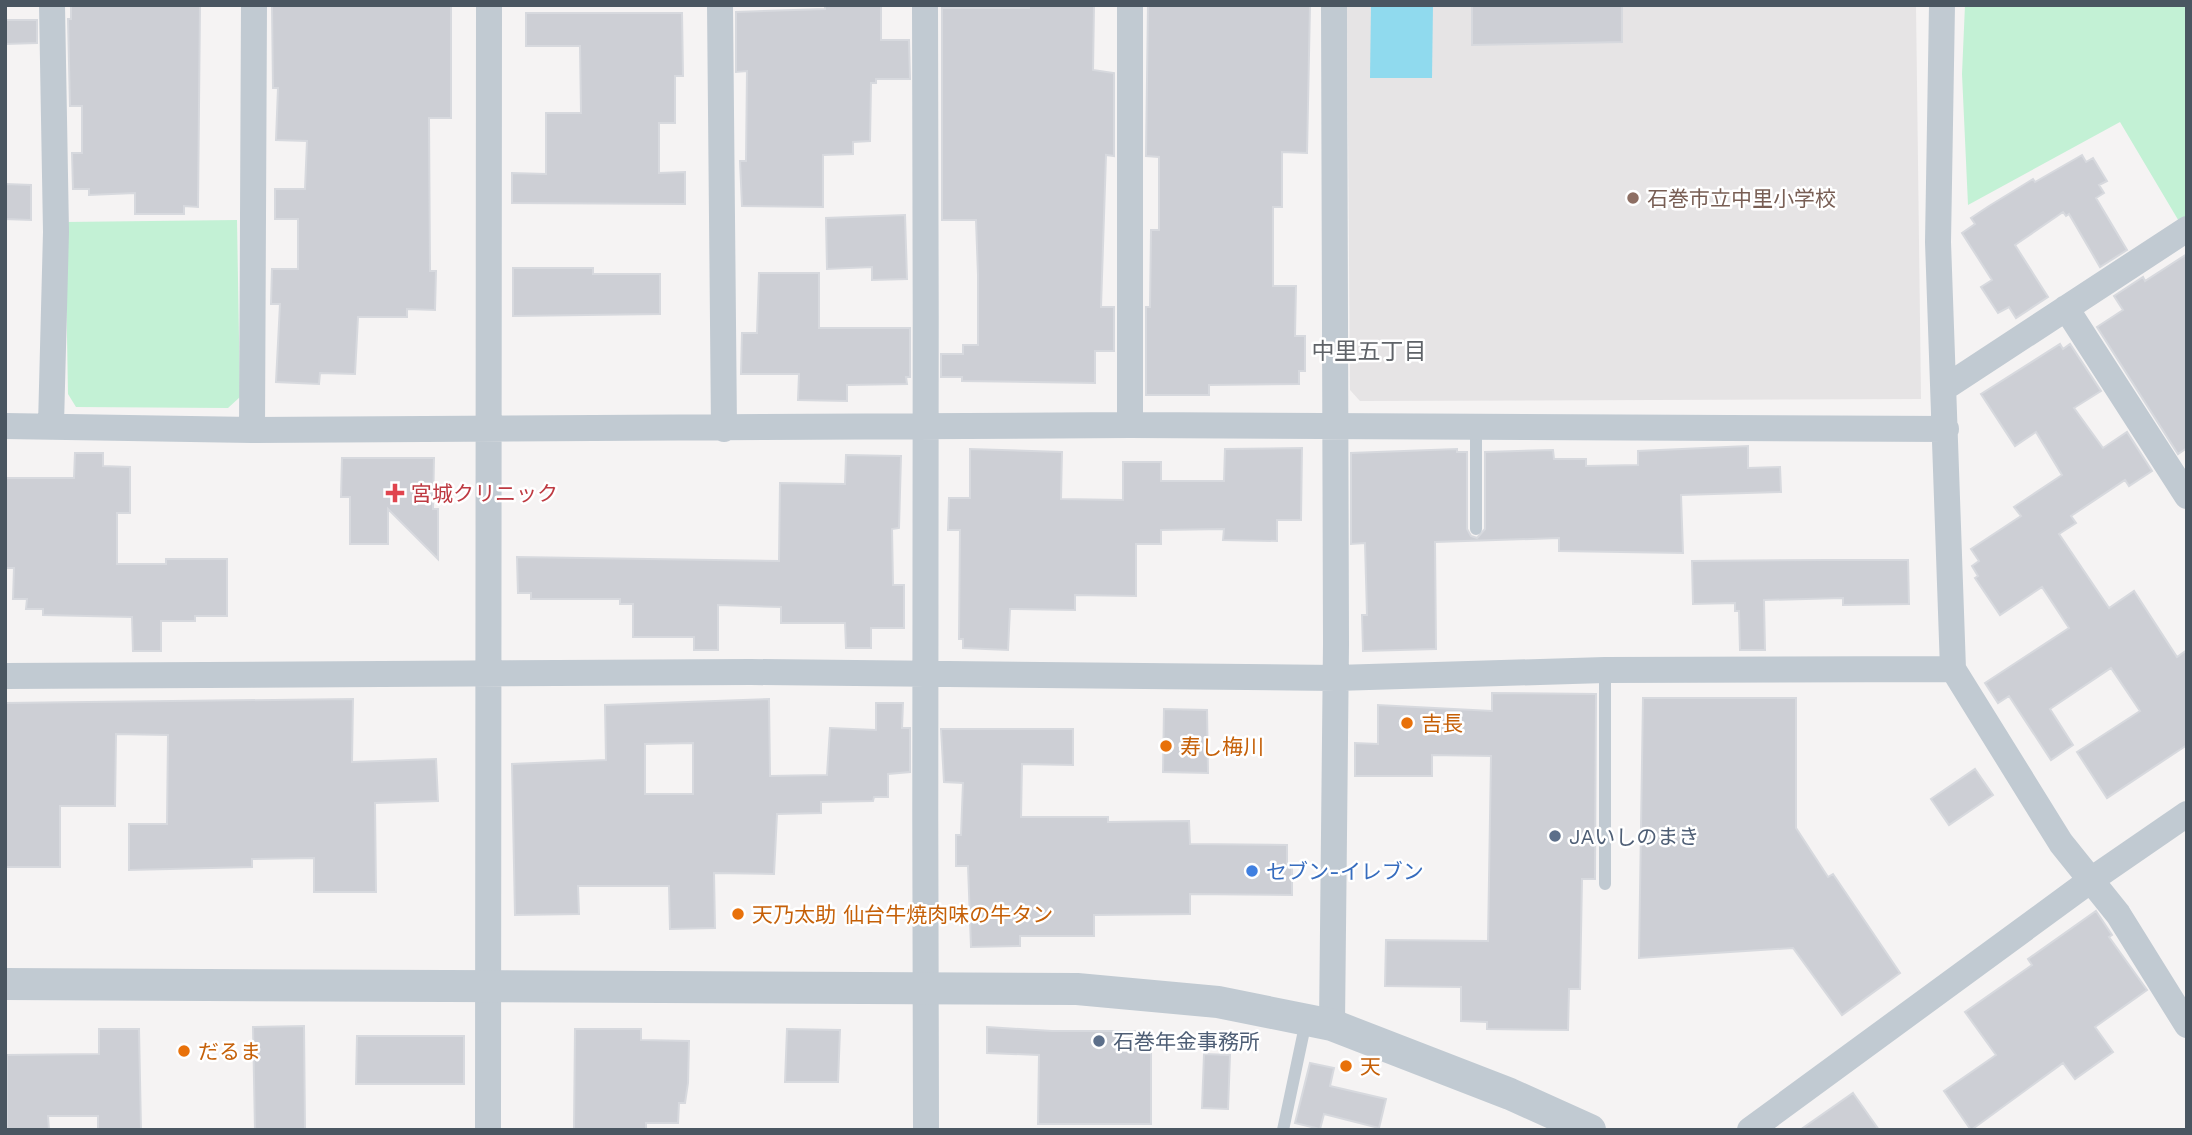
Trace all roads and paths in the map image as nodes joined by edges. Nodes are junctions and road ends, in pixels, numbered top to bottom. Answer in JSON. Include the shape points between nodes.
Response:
{"nodes":[{"id":1,"x":51,"y":5,"type":"edge"},
{"id":2,"x":254,"y":5,"type":"edge"},
{"id":3,"x":489,"y":5,"type":"edge"},
{"id":4,"x":720,"y":5,"type":"edge"},
{"id":5,"x":925,"y":5,"type":"edge"},
{"id":6,"x":1130,"y":5,"type":"edge"},
{"id":7,"x":1335,"y":5,"type":"edge"},
{"id":8,"x":1942,"y":5,"type":"edge"},
{"id":9,"x":2187,"y":229,"type":"edge"},
{"id":10,"x":2066,"y":308,"type":"junction"},
{"id":11,"x":1946,"y":387,"type":"junction"},
{"id":12,"x":51,"y":425,"type":"junction"},
{"id":13,"x":1130,"y":425,"type":"junction"},
{"id":14,"x":5,"y":426,"type":"edge"},
{"id":15,"x":1335,"y":426,"type":"junction"},
{"id":16,"x":1476,"y":426,"type":"junction"},
{"id":17,"x":928,"y":427,"type":"junction"},
{"id":18,"x":490,"y":428,"type":"junction"},
{"id":19,"x":724,"y":429,"type":"junction"},
{"id":20,"x":1945,"y":429,"type":"junction"},
{"id":21,"x":252,"y":430,"type":"junction"},
{"id":22,"x":2187,"y":496,"type":"edge"},
{"id":23,"x":1476,"y":529,"type":"dead end"},
{"id":24,"x":1953,"y":668,"type":"junction"},
{"id":25,"x":1605,"y":670,"type":"junction"},
{"id":26,"x":487,"y":674,"type":"junction"},
{"id":27,"x":925,"y":675,"type":"junction"},
{"id":28,"x":5,"y":677,"type":"edge"},
{"id":29,"x":1336,"y":678,"type":"junction"},
{"id":30,"x":2187,"y":814,"type":"edge"},
{"id":31,"x":2091,"y":880,"type":"junction"},
{"id":32,"x":1605,"y":884,"type":"dead end"},
{"id":33,"x":5,"y":984,"type":"edge"},
{"id":34,"x":925,"y":988,"type":"junction"},
{"id":35,"x":487,"y":989,"type":"junction"},
{"id":36,"x":1319,"y":1023,"type":"junction"},
{"id":37,"x":2187,"y":1025,"type":"edge"},
{"id":38,"x":488,"y":1130,"type":"edge"},
{"id":39,"x":926,"y":1130,"type":"edge"},
{"id":40,"x":1283,"y":1130,"type":"edge"},
{"id":41,"x":1590,"y":1130,"type":"edge"},
{"id":42,"x":1750,"y":1130,"type":"edge"}],
"edges":[{"from":1,"to":12,"type":"street","via":[[56,232]]},
{"from":2,"to":21,"type":"street"},
{"from":3,"to":18,"type":"street"},
{"from":4,"to":19,"type":"street"},
{"from":5,"to":17,"type":"street"},
{"from":6,"to":13,"type":"street"},
{"from":7,"to":15,"type":"street"},
{"from":8,"to":11,"type":"street","via":[[1938,242]]},
{"from":9,"to":10,"type":"street"},
{"from":10,"to":11,"type":"street"},
{"from":10,"to":22,"type":"street"},
{"from":11,"to":20,"type":"street"},
{"from":12,"to":14,"type":"street"},
{"from":12,"to":21,"type":"street"},
{"from":13,"to":15,"type":"street"},
{"from":13,"to":17,"type":"street"},
{"from":15,"to":16,"type":"street"},
{"from":15,"to":29,"type":"street"},
{"from":16,"to":20,"type":"street"},
{"from":16,"to":23,"type":"lane"},
{"from":17,"to":19,"type":"street"},
{"from":17,"to":27,"type":"street"},
{"from":18,"to":19,"type":"street"},
{"from":18,"to":21,"type":"street"},
{"from":18,"to":26,"type":"street"},
{"from":20,"to":24,"type":"street"},
{"from":24,"to":25,"type":"street"},
{"from":24,"to":31,"type":"street","via":[[2062,843]]},
{"from":25,"to":29,"type":"street"},
{"from":25,"to":32,"type":"lane"},
{"from":26,"to":27,"type":"street"},
{"from":26,"to":28,"type":"street"},
{"from":26,"to":35,"type":"street"},
{"from":27,"to":29,"type":"street"},
{"from":27,"to":34,"type":"street"},
{"from":29,"to":36,"type":"street"},
{"from":30,"to":31,"type":"street"},
{"from":31,"to":37,"type":"street","via":[[2118,914]]},
{"from":31,"to":42,"type":"street"},
{"from":33,"to":35,"type":"street"},
{"from":34,"to":35,"type":"street"},
{"from":34,"to":36,"type":"street","via":[[1077,989],[1218,1002]]},
{"from":34,"to":39,"type":"street"},
{"from":35,"to":38,"type":"street"},
{"from":36,"to":40,"type":"lane"},
{"from":36,"to":41,"type":"street","via":[[1510,1094]]}]}
